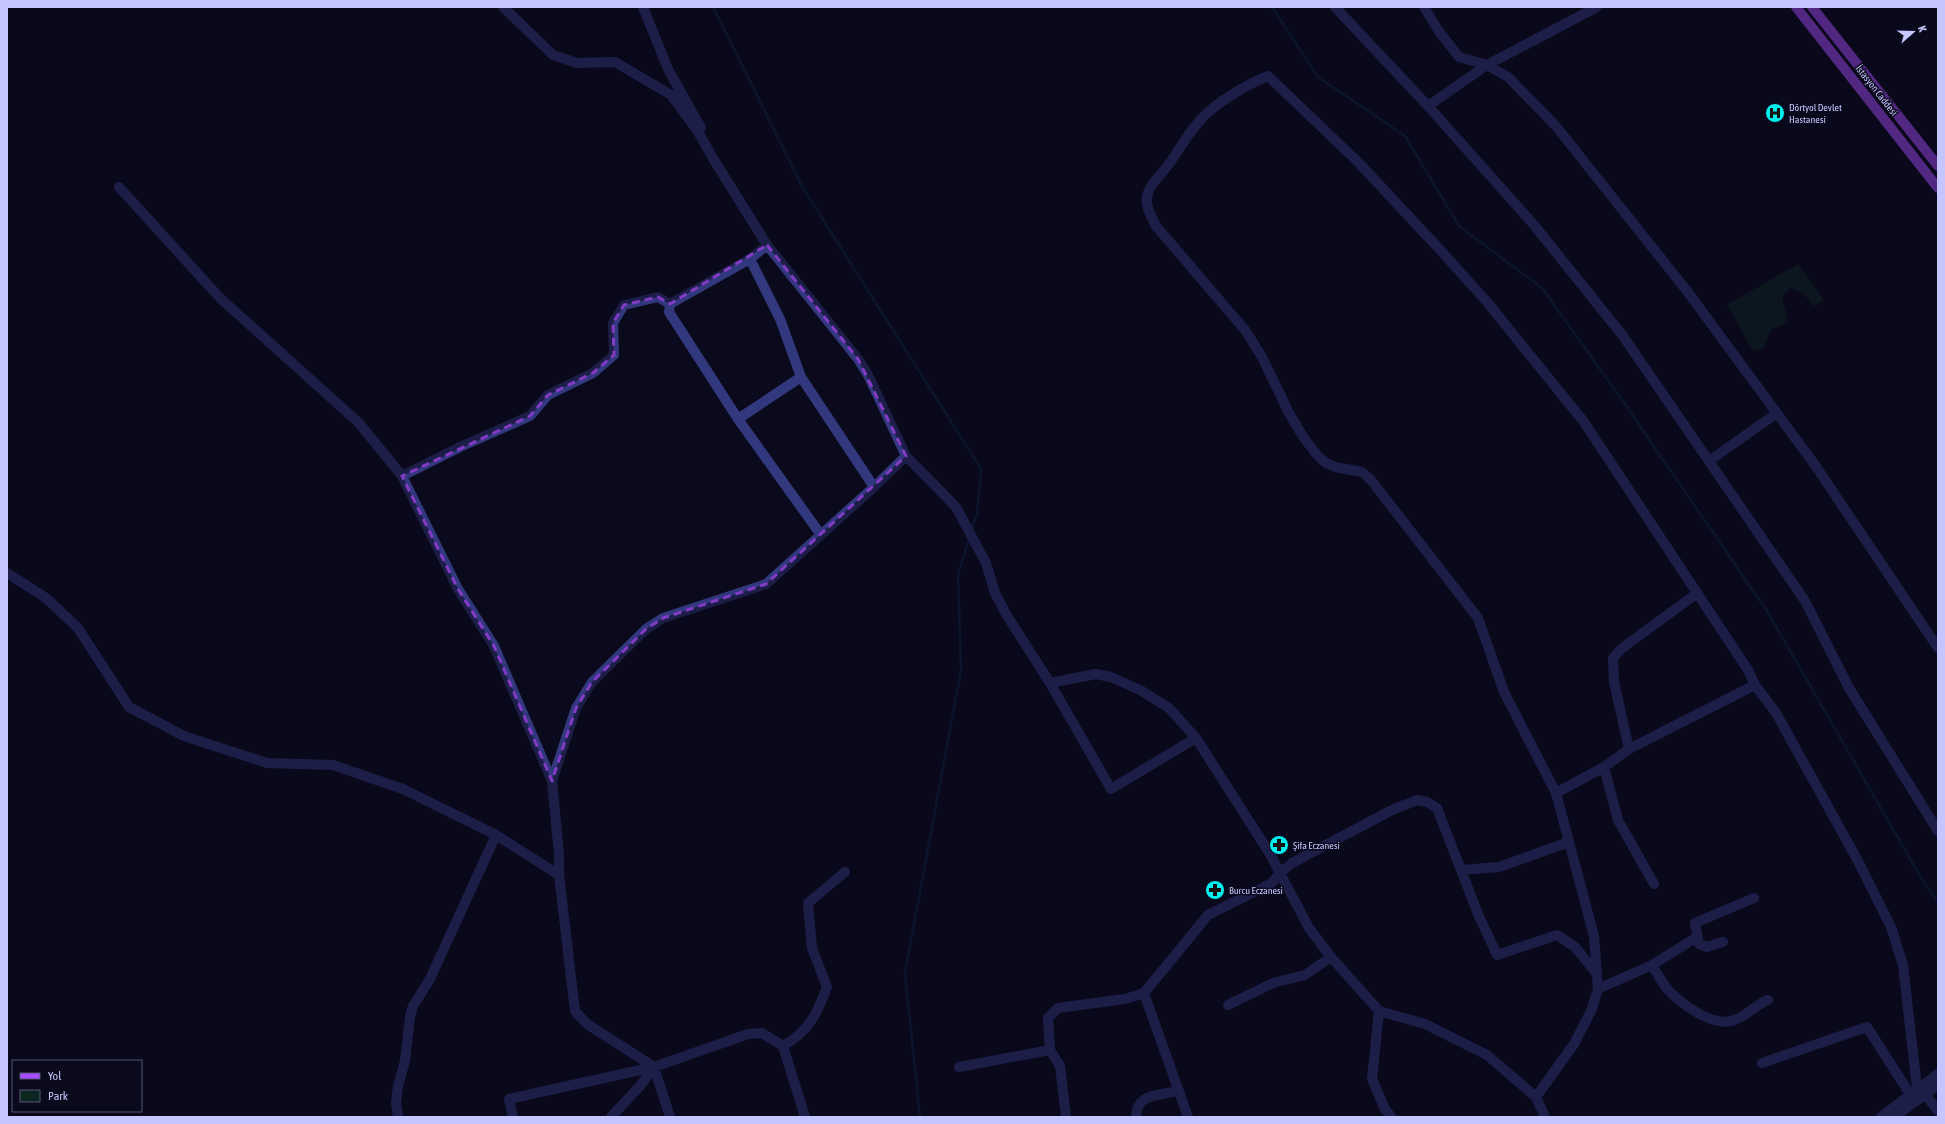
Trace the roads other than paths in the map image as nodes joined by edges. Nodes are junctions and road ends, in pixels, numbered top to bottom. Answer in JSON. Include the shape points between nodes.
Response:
{"nodes":[{"id":1,"x":503,"y":7,"type":"edge"},
{"id":2,"x":643,"y":7,"type":"edge"},
{"id":3,"x":1335,"y":7,"type":"edge"},
{"id":4,"x":1424,"y":7,"type":"edge"},
{"id":5,"x":1597,"y":7,"type":"edge"},
{"id":6,"x":1796,"y":7,"type":"edge"},
{"id":7,"x":1812,"y":7,"type":"edge"},
{"id":8,"x":1487,"y":65,"type":"junction"},
{"id":9,"x":1428,"y":106,"type":"junction"},
{"id":10,"x":1938,"y":166,"type":"edge"},
{"id":11,"x":720,"y":171,"type":"junction"},
{"id":12,"x":119,"y":187,"type":"dead end"},
{"id":13,"x":1938,"y":188,"type":"edge"},
{"id":14,"x":767,"y":246,"type":"junction"},
{"id":15,"x":750,"y":259,"type":"junction"},
{"id":16,"x":670,"y":304,"type":"junction"},
{"id":17,"x":801,"y":378,"type":"junction"},
{"id":18,"x":1777,"y":413,"type":"junction"},
{"id":19,"x":738,"y":419,"type":"junction"},
{"id":20,"x":906,"y":456,"type":"junction"},
{"id":21,"x":1709,"y":461,"type":"junction"},
{"id":22,"x":402,"y":476,"type":"junction"},
{"id":23,"x":874,"y":487,"type":"junction"},
{"id":24,"x":821,"y":535,"type":"junction"},
{"id":25,"x":7,"y":573,"type":"edge"},
{"id":26,"x":1696,"y":594,"type":"junction"},
{"id":27,"x":1938,"y":648,"type":"edge"},
{"id":28,"x":1050,"y":683,"type":"junction"},
{"id":29,"x":1754,"y":685,"type":"junction"},
{"id":30,"x":1196,"y":738,"type":"junction"},
{"id":31,"x":1629,"y":750,"type":"junction"},
{"id":32,"x":1604,"y":766,"type":"junction"},
{"id":33,"x":552,"y":781,"type":"junction"},
{"id":34,"x":1556,"y":792,"type":"junction"},
{"id":35,"x":1938,"y":831,"type":"edge"},
{"id":36,"x":496,"y":835,"type":"junction"},
{"id":37,"x":1569,"y":842,"type":"junction"},
{"id":38,"x":1461,"y":870,"type":"junction"},
{"id":39,"x":845,"y":872,"type":"dead end"},
{"id":40,"x":1280,"y":873,"type":"junction"},
{"id":41,"x":559,"y":875,"type":"junction"},
{"id":42,"x":1654,"y":884,"type":"dead end"},
{"id":43,"x":1754,"y":898,"type":"dead end"},
{"id":44,"x":1697,"y":937,"type":"junction"},
{"id":45,"x":1722,"y":942,"type":"dead end"},
{"id":46,"x":1330,"y":957,"type":"junction"},
{"id":47,"x":1652,"y":965,"type":"junction"},
{"id":48,"x":1597,"y":974,"type":"junction"},
{"id":49,"x":1598,"y":989,"type":"junction"},
{"id":50,"x":1144,"y":993,"type":"junction"},
{"id":51,"x":1768,"y":1000,"type":"dead end"},
{"id":52,"x":1228,"y":1005,"type":"dead end"},
{"id":53,"x":1379,"y":1012,"type":"junction"},
{"id":54,"x":783,"y":1046,"type":"junction"},
{"id":55,"x":1050,"y":1050,"type":"junction"},
{"id":56,"x":1762,"y":1063,"type":"dead end"},
{"id":57,"x":654,"y":1066,"type":"junction"},
{"id":58,"x":959,"y":1067,"type":"dead end"},
{"id":59,"x":1938,"y":1074,"type":"edge"},
{"id":60,"x":1938,"y":1086,"type":"edge"},
{"id":61,"x":1177,"y":1091,"type":"junction"},
{"id":62,"x":1917,"y":1092,"type":"junction"},
{"id":63,"x":1536,"y":1097,"type":"junction"},
{"id":64,"x":1938,"y":1111,"type":"edge"},
{"id":65,"x":398,"y":1117,"type":"edge"},
{"id":66,"x":513,"y":1117,"type":"edge"},
{"id":67,"x":611,"y":1117,"type":"edge"},
{"id":68,"x":670,"y":1117,"type":"edge"},
{"id":69,"x":805,"y":1117,"type":"edge"},
{"id":70,"x":1066,"y":1117,"type":"edge"},
{"id":71,"x":1136,"y":1117,"type":"edge"},
{"id":72,"x":1188,"y":1117,"type":"edge"},
{"id":73,"x":1391,"y":1117,"type":"edge"},
{"id":74,"x":1545,"y":1117,"type":"edge"},
{"id":75,"x":1881,"y":1117,"type":"edge"},
{"id":76,"x":1894,"y":1117,"type":"edge"}],
"edges":[{"from":1,"to":11,"type":"street","via":[[553,55],[577,63],[615,62],[670,95],[697,130]]},
{"from":2,"to":11,"type":"street","via":[[668,69],[691,108]]},
{"from":3,"to":9,"type":"street"},
{"from":4,"to":8,"type":"street","via":[[1459,57]]},
{"from":5,"to":8,"type":"street"},
{"from":6,"to":13,"type":"main road","name":"İstasyon Caddesi"},
{"from":7,"to":10,"type":"main road","name":"İstasyon Caddesi"},
{"from":8,"to":9,"type":"street"},
{"from":8,"to":18,"type":"street","via":[[1508,77],[1555,125],[1687,291]]},
{"from":9,"to":21,"type":"street","via":[[1534,225],[1623,336]]},
{"from":11,"to":14,"type":"street"},
{"from":12,"to":22,"type":"street","via":[[220,298],[359,423]]},
{"from":14,"to":15,"type":"street"},
{"from":14,"to":20,"type":"street","via":[[858,359]]},
{"from":15,"to":16,"type":"street"},
{"from":15,"to":17,"type":"street","via":[[780,320]]},
{"from":16,"to":19,"type":"street","via":[[669,312]]},
{"from":16,"to":22,"type":"street","via":[[658,297],[624,305],[613,323],[614,355],[592,373],[548,395],[530,416]]},
{"from":17,"to":19,"type":"street"},
{"from":17,"to":23,"type":"street"},
{"from":18,"to":21,"type":"street"},
{"from":18,"to":27,"type":"street","via":[[1820,471]]},
{"from":19,"to":24,"type":"street"},
{"from":20,"to":23,"type":"street"},
{"from":20,"to":28,"type":"street","via":[[956,508],[986,563],[995,593],[1006,614]]},
{"from":21,"to":35,"type":"street","via":[[1805,601],[1849,688]]},
{"from":22,"to":33,"type":"street","via":[[458,589],[494,646]]},
{"from":23,"to":24,"type":"street"},
{"from":24,"to":33,"type":"street","via":[[766,584],[663,618],[646,629],[592,682],[576,708]]},
{"from":25,"to":36,"type":"street","via":[[46,598],[78,628],[129,707],[184,736],[267,763],[340,767],[403,789]]},
{"from":26,"to":29,"type":"street","via":[[1748,670]]},
{"from":26,"to":31,"type":"street","via":[[1612,658],[1614,682]]},
{"from":26,"to":34,"type":"street","via":[[1584,422],[1487,302],[1358,162],[1268,76],[1255,81],[1207,112],[1153,184],[1147,196],[1149,212],[1156,226],[1245,330],[1262,357],[1289,413],[1318,456],[1335,467],[1362,472],[1371,480],[1467,602],[1478,618],[1504,692]]},
{"from":28,"to":30,"type":"street","via":[[1096,674],[1111,677],[1140,690],[1169,708]]},
{"from":28,"to":30,"type":"street","via":[[1111,789]]},
{"from":29,"to":31,"type":"street"},
{"from":29,"to":62,"type":"street","via":[[1780,719],[1891,927],[1903,965]]},
{"from":30,"to":40,"type":"street"},
{"from":31,"to":32,"type":"street"},
{"from":32,"to":34,"type":"street"},
{"from":32,"to":42,"type":"street","via":[[1618,820]]},
{"from":33,"to":41,"type":"street"},
{"from":34,"to":37,"type":"street"},
{"from":36,"to":41,"type":"street"},
{"from":36,"to":65,"type":"street","via":[[430,979],[413,1006],[405,1061],[398,1086]]},
{"from":37,"to":38,"type":"street","via":[[1499,868]]},
{"from":37,"to":48,"type":"street","via":[[1594,936]]},
{"from":38,"to":40,"type":"street","via":[[1437,808],[1417,800],[1292,863]]},
{"from":38,"to":48,"type":"street","via":[[1497,955],[1557,935],[1575,947]]},
{"from":39,"to":54,"type":"street","via":[[808,903],[812,948],[827,988],[820,1008],[809,1026],[798,1037]]},
{"from":40,"to":46,"type":"street","via":[[1309,928]]},
{"from":40,"to":50,"type":"street","via":[[1272,883],[1208,915]]},
{"from":41,"to":57,"type":"street","via":[[575,1012],[587,1024]]},
{"from":43,"to":44,"type":"street","via":[[1696,923]]},
{"from":44,"to":45,"type":"street","via":[[1699,944],[1706,947]]},
{"from":44,"to":47,"type":"street"},
{"from":46,"to":52,"type":"street","via":[[1305,975],[1273,983]]},
{"from":46,"to":53,"type":"street"},
{"from":47,"to":49,"type":"street"},
{"from":47,"to":51,"type":"street","via":[[1668,990],[1685,1005],[1718,1022],[1737,1018]]},
{"from":48,"to":49,"type":"street"},
{"from":49,"to":63,"type":"street","via":[[1591,1011],[1574,1044]]},
{"from":50,"to":55,"type":"street","via":[[1125,999],[1058,1008],[1048,1018]]},
{"from":50,"to":61,"type":"street"},
{"from":53,"to":63,"type":"street","via":[[1425,1024],[1488,1055]]},
{"from":53,"to":73,"type":"street","via":[[1372,1079]]},
{"from":54,"to":57,"type":"street","via":[[762,1033],[748,1034]]},
{"from":54,"to":69,"type":"street"},
{"from":55,"to":58,"type":"street"},
{"from":55,"to":70,"type":"street","via":[[1060,1066]]},
{"from":56,"to":62,"type":"street","via":[[1867,1027]]},
{"from":57,"to":66,"type":"street","via":[[509,1099]]},
{"from":57,"to":67,"type":"street","via":[[640,1086]]},
{"from":57,"to":68,"type":"street"},
{"from":59,"to":62,"type":"street"},
{"from":60,"to":62,"type":"street"},
{"from":61,"to":71,"type":"street","via":[[1144,1098],[1137,1106]]},
{"from":61,"to":72,"type":"street"},
{"from":62,"to":64,"type":"street"},
{"from":62,"to":75,"type":"street"},
{"from":62,"to":76,"type":"street"},
{"from":63,"to":74,"type":"street"}]}
